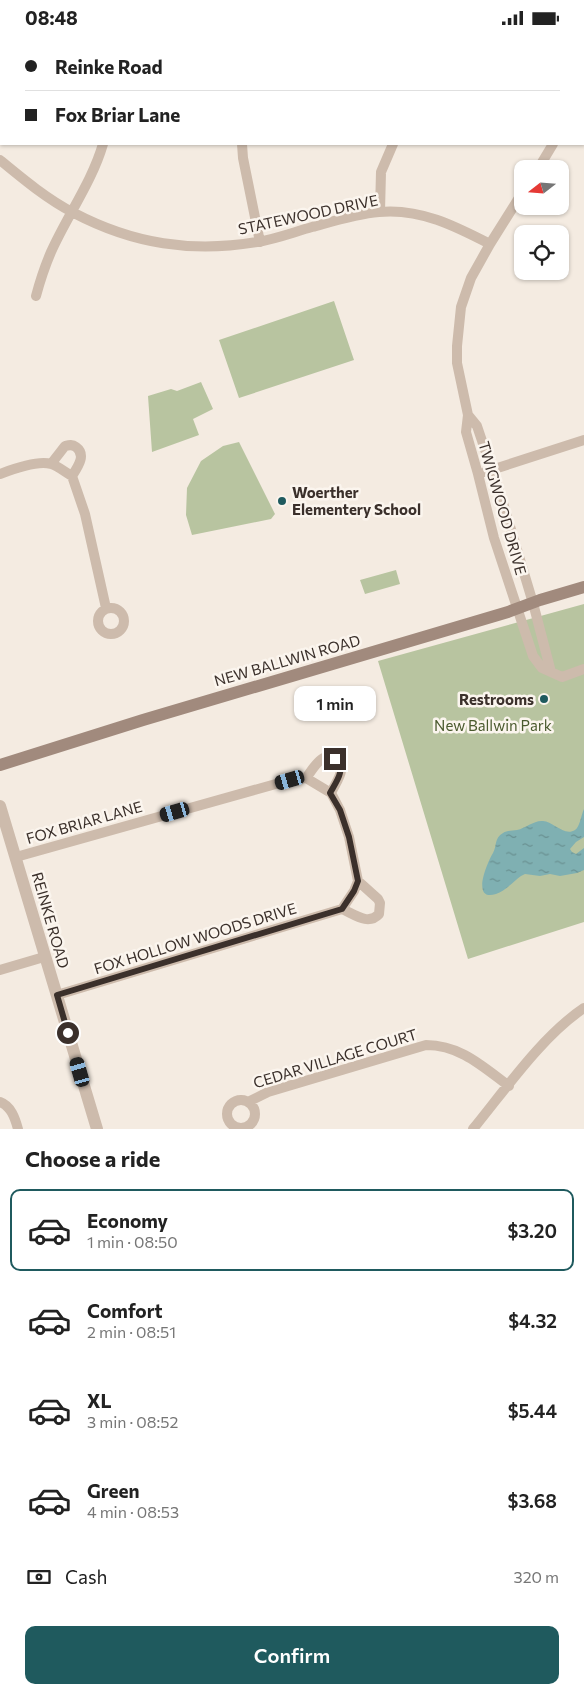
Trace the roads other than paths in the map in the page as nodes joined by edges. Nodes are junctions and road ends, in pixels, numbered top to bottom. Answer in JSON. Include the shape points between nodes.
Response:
{"nodes":[{"id":1,"x":103,"y":145,"type":"edge"},
{"id":2,"x":242,"y":145,"type":"edge"},
{"id":3,"x":393,"y":145,"type":"edge"},
{"id":4,"x":552,"y":145,"type":"edge"},
{"id":5,"x":0,"y":159,"type":"edge"},
{"id":6,"x":543,"y":160,"type":"edge"},
{"id":7,"x":514,"y":206,"type":"edge"},
{"id":8,"x":380,"y":211,"type":"junction"},
{"id":9,"x":73,"y":213,"type":"junction"},
{"id":10,"x":260,"y":242,"type":"junction"},
{"id":11,"x":490,"y":244,"type":"junction"},
{"id":12,"x":36,"y":296,"type":"dead end"},
{"id":13,"x":468,"y":415,"type":"junction"},
{"id":14,"x":584,"y":439,"type":"edge"},
{"id":15,"x":51,"y":464,"type":"junction"},
{"id":16,"x":492,"y":470,"type":"junction"},
{"id":17,"x":0,"y":473,"type":"edge"},
{"id":18,"x":478,"y":474,"type":"junction"},
{"id":19,"x":72,"y":476,"type":"junction"},
{"id":20,"x":584,"y":587,"type":"edge"},
{"id":21,"x":533,"y":603,"type":"junction"},
{"id":22,"x":106,"y":608,"type":"dead end"},
{"id":23,"x":516,"y":608,"type":"junction"},
{"id":24,"x":584,"y":669,"type":"edge"},
{"id":25,"x":551,"y":672,"type":"junction"},
{"id":26,"x":0,"y":765,"type":"edge"},
{"id":27,"x":306,"y":778,"type":"junction"},
{"id":28,"x":330,"y":793,"type":"junction"},
{"id":29,"x":0,"y":806,"type":"edge"},
{"id":30,"x":16,"y":857,"type":"junction"},
{"id":31,"x":358,"y":881,"type":"junction"},
{"id":32,"x":342,"y":909,"type":"junction"},
{"id":33,"x":44,"y":957,"type":"junction"},
{"id":34,"x":0,"y":971,"type":"edge"},
{"id":35,"x":57,"y":995,"type":"junction"},
{"id":36,"x":584,"y":1009,"type":"edge"},
{"id":37,"x":509,"y":1086,"type":"junction"},
{"id":38,"x":0,"y":1102,"type":"edge"},
{"id":39,"x":248,"y":1102,"type":"dead end"},
{"id":40,"x":18,"y":1129,"type":"edge"},
{"id":41,"x":97,"y":1129,"type":"edge"},
{"id":42,"x":473,"y":1129,"type":"edge"}],
"edges":[{"from":1,"to":9,"type":"street"},
{"from":2,"to":10,"type":"street"},
{"from":3,"to":8,"type":"street","via":[[380,173]]},
{"from":4,"to":6,"type":"street"},
{"from":5,"to":9,"type":"street","name":"STATEWOOD DRIVE"},
{"from":7,"to":11,"type":"street","name":"TWIGWOOD DRIVE"},
{"from":8,"to":10,"type":"street","name":"STATEWOOD DRIVE"},
{"from":8,"to":11,"type":"street","name":"STATEWOOD DRIVE","via":[[408,212],[439,220]]},
{"from":9,"to":10,"type":"street","name":"STATEWOOD DRIVE","via":[[154,243],[222,247]]},
{"from":9,"to":12,"type":"street","via":[[52,251]]},
{"from":11,"to":13,"type":"street","name":"TWIGWOOD DRIVE","via":[[471,278],[458,326],[457,363]]},
{"from":13,"to":16,"type":"street","name":"TWIGWOOD DRIVE","via":[[477,426]]},
{"from":13,"to":18,"type":"street","name":"TWIGWOOD DRIVE","via":[[466,432]]},
{"from":14,"to":16,"type":"street"},
{"from":15,"to":17,"type":"street"},
{"from":15,"to":19,"type":"street"},
{"from":15,"to":19,"type":"street","via":[[65,446],[72,445],[82,457]]},
{"from":16,"to":18,"type":"street"},
{"from":16,"to":21,"type":"street","name":"TWIGWOOD DRIVE"},
{"from":18,"to":23,"type":"street","name":"TWIGWOOD DRIVE"},
{"from":19,"to":22,"type":"street"},
{"from":20,"to":21,"type":"main road","name":"NEW BALLWIN ROAD"},
{"from":21,"to":23,"type":"main road","name":"NEW BALLWIN ROAD"},
{"from":21,"to":25,"type":"street"},
{"from":23,"to":25,"type":"street","via":[[532,656],[542,668]]},
{"from":23,"to":26,"type":"main road","name":"NEW BALLWIN ROAD"},
{"from":24,"to":25,"type":"street","via":[[562,677]]},
{"from":27,"to":28,"type":"street"},
{"from":27,"to":28,"type":"street","via":[[319,760],[326,757],[335,759],[341,771]]},
{"from":27,"to":30,"type":"street","name":"FOX BRIAR LANE"},
{"from":28,"to":31,"type":"street","via":[[349,837]]},
{"from":29,"to":30,"type":"street","name":"REINKE ROAD"},
{"from":30,"to":33,"type":"street","name":"REINKE ROAD"},
{"from":31,"to":32,"type":"street"},
{"from":31,"to":32,"type":"street","via":[[378,899],[379,914],[367,919]]},
{"from":32,"to":35,"type":"street","name":"FOX HOLLOW WOODS DRIVE"},
{"from":33,"to":34,"type":"street"},
{"from":33,"to":35,"type":"street","name":"REINKE ROAD"},
{"from":35,"to":41,"type":"street","name":"REINKE ROAD"},
{"from":36,"to":37,"type":"street","via":[[553,1034]]},
{"from":37,"to":39,"type":"street","name":"CEDAR VILLAGE COURT","via":[[461,1052],[426,1045],[268,1092]]},
{"from":37,"to":42,"type":"street"},
{"from":38,"to":40,"type":"street","via":[[11,1111]]}]}
